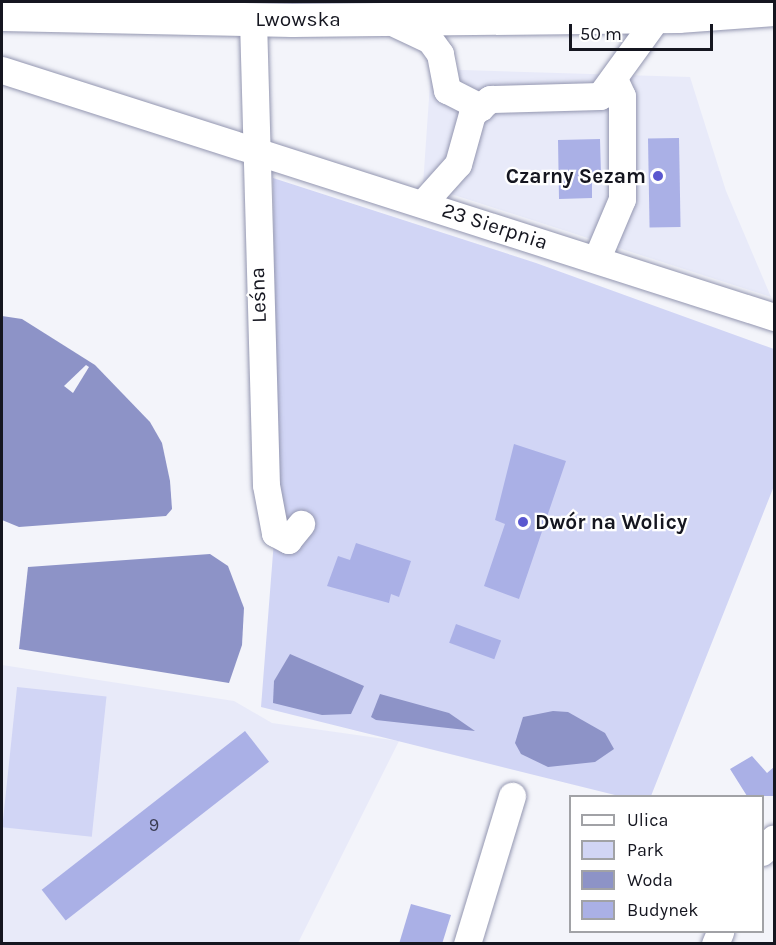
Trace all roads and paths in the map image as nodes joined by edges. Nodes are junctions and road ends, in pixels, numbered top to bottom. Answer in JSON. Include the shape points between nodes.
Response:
{"nodes":[{"id":1,"x":145,"y":2,"type":"edge"},
{"id":2,"x":755,"y":2,"type":"edge"},
{"id":3,"x":774,"y":3,"type":"edge"},
{"id":4,"x":5,"y":7,"type":"edge"},
{"id":5,"x":774,"y":9,"type":"edge"},
{"id":6,"x":658,"y":16,"type":"junction"},
{"id":7,"x":383,"y":19,"type":"junction"},
{"id":8,"x":253,"y":20,"type":"junction"},
{"id":9,"x":2,"y":70,"type":"edge"},
{"id":10,"x":615,"y":81,"type":"junction"},
{"id":11,"x":255,"y":105,"type":"junction"},
{"id":12,"x":481,"y":107,"type":"junction"},
{"id":13,"x":215,"y":136,"type":"junction"},
{"id":14,"x":257,"y":151,"type":"junction"},
{"id":15,"x":423,"y":203,"type":"junction"},
{"id":16,"x":597,"y":258,"type":"junction"},
{"id":17,"x":774,"y":317,"type":"edge"},
{"id":18,"x":301,"y":524,"type":"dead end"},
{"id":19,"x":512,"y":796,"type":"dead end"},
{"id":20,"x":774,"y":838,"type":"edge"},
{"id":21,"x":764,"y":850,"type":"edge"},
{"id":22,"x":467,"y":944,"type":"edge"}],
"edges":[{"from":1,"to":4,"type":"main road","name":"Lwowska"},
{"from":2,"to":3,"type":"main road"},
{"from":4,"to":8,"type":"main road","name":"Lwowska"},
{"from":5,"to":6,"type":"main road","name":"Lwowska"},
{"from":6,"to":7,"type":"main road","name":"Lwowska"},
{"from":6,"to":10,"type":"street"},
{"from":7,"to":8,"type":"main road","name":"Lwowska"},
{"from":7,"to":12,"type":"street","via":[[430,40],[440,54],[447,90]]},
{"from":8,"to":11,"type":"street","name":"Leśna"},
{"from":9,"to":13,"type":"street","name":"23 Sierpnia"},
{"from":10,"to":12,"type":"street","via":[[600,96],[490,99]]},
{"from":10,"to":16,"type":"street","via":[[622,96],[622,200]]},
{"from":11,"to":13,"type":"street"},
{"from":11,"to":14,"type":"street","name":"Leśna"},
{"from":12,"to":15,"type":"street","via":[[472,114],[458,164]]},
{"from":13,"to":14,"type":"street","name":"23 Sierpnia"},
{"from":14,"to":15,"type":"street","name":"23 Sierpnia"},
{"from":14,"to":18,"type":"street","name":"Leśna","via":[[266,485],[275,533],[288,540]]},
{"from":15,"to":16,"type":"street","name":"23 Sierpnia"},
{"from":16,"to":17,"type":"street","name":"23 Sierpnia"},
{"from":19,"to":22,"type":"street"},
{"from":20,"to":21,"type":"street"}]}
